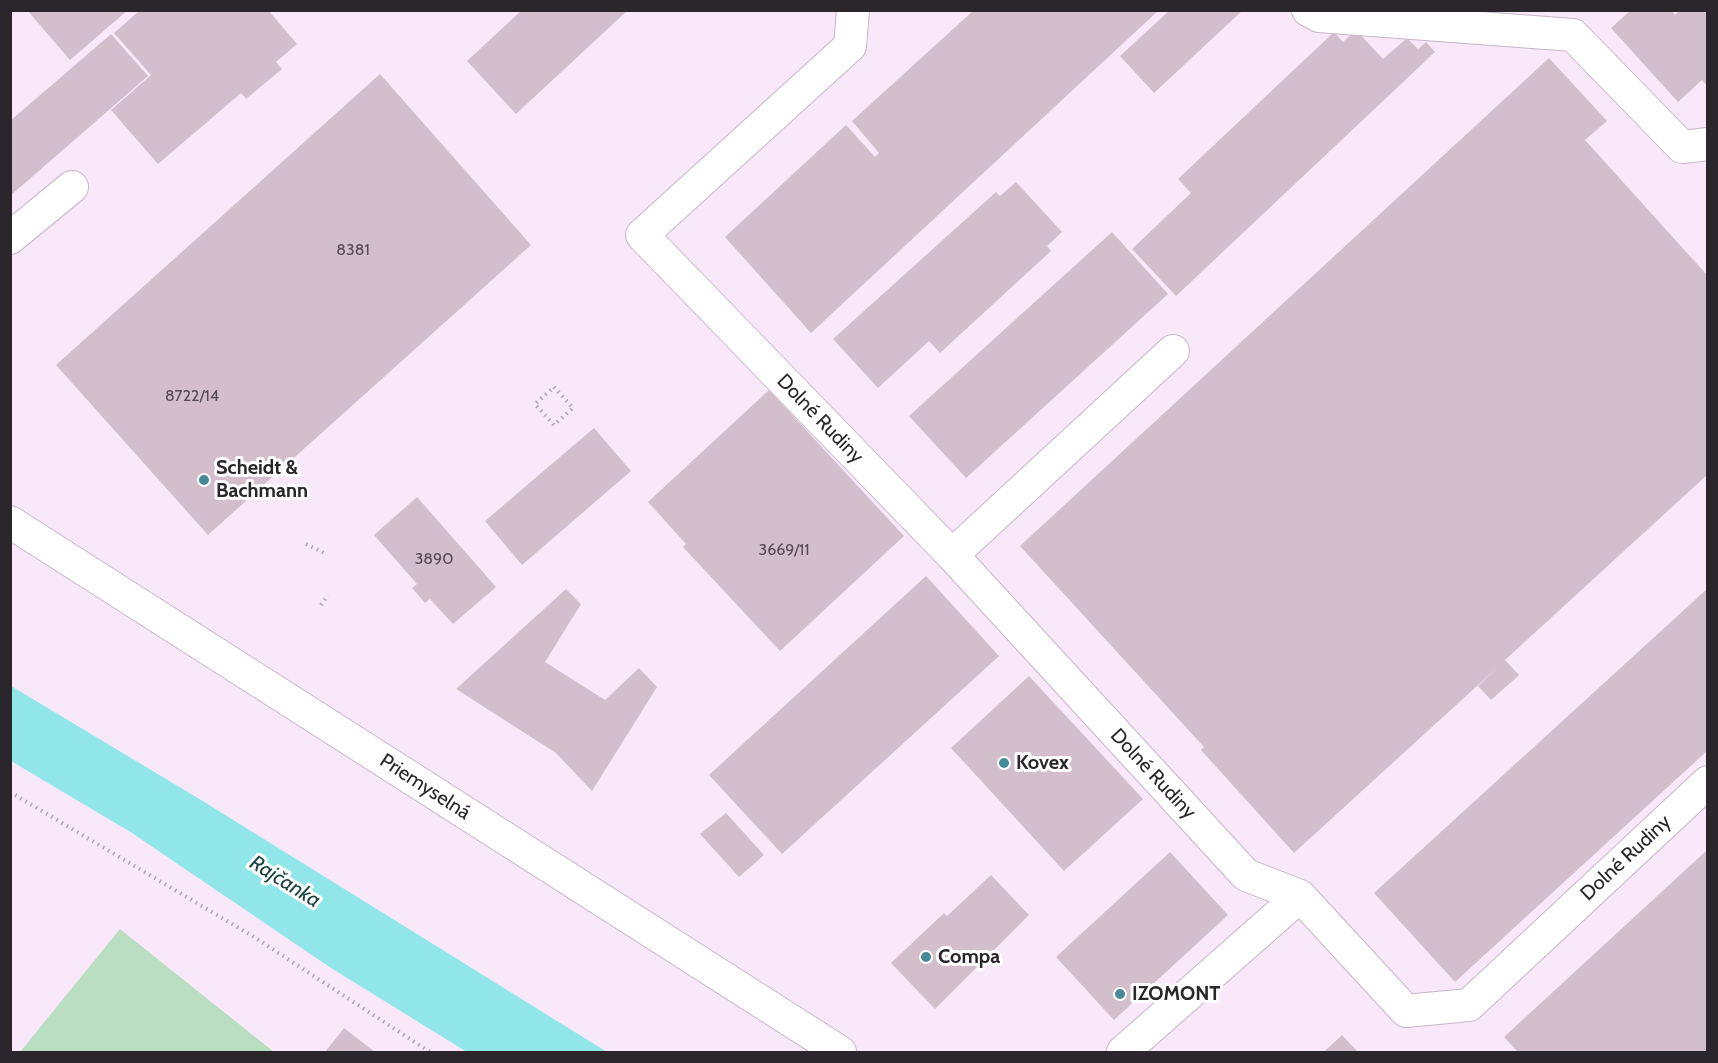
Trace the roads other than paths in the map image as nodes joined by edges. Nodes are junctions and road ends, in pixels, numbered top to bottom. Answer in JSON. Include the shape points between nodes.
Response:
{"nodes":[{"id":1,"x":854,"y":10,"type":"edge"},
{"id":2,"x":1308,"y":10,"type":"edge"},
{"id":3,"x":1707,"y":144,"type":"edge"},
{"id":4,"x":72,"y":187,"type":"dead end"},
{"id":5,"x":10,"y":238,"type":"edge"},
{"id":6,"x":1173,"y":351,"type":"dead end"},
{"id":7,"x":10,"y":522,"type":"edge"},
{"id":8,"x":952,"y":555,"type":"junction"},
{"id":9,"x":1707,"y":782,"type":"edge"},
{"id":10,"x":1300,"y":896,"type":"junction"},
{"id":11,"x":840,"y":1053,"type":"edge"},
{"id":12,"x":1123,"y":1053,"type":"edge"}],
"edges":[{"from":1,"to":8,"type":"street","name":"Dolné Rudiny","via":[[850,46],[642,235]]},
{"from":2,"to":3,"type":"street","via":[[1319,16],[1573,35],[1682,147]]},
{"from":4,"to":5,"type":"street"},
{"from":6,"to":8,"type":"street"},
{"from":7,"to":11,"type":"street","name":"Priemyselná"},
{"from":8,"to":10,"type":"street","name":"Dolné Rudiny","via":[[1246,875]]},
{"from":9,"to":10,"type":"street","name":"Dolné Rudiny","via":[[1469,1005],[1406,1011]]},
{"from":10,"to":12,"type":"street"}]}
